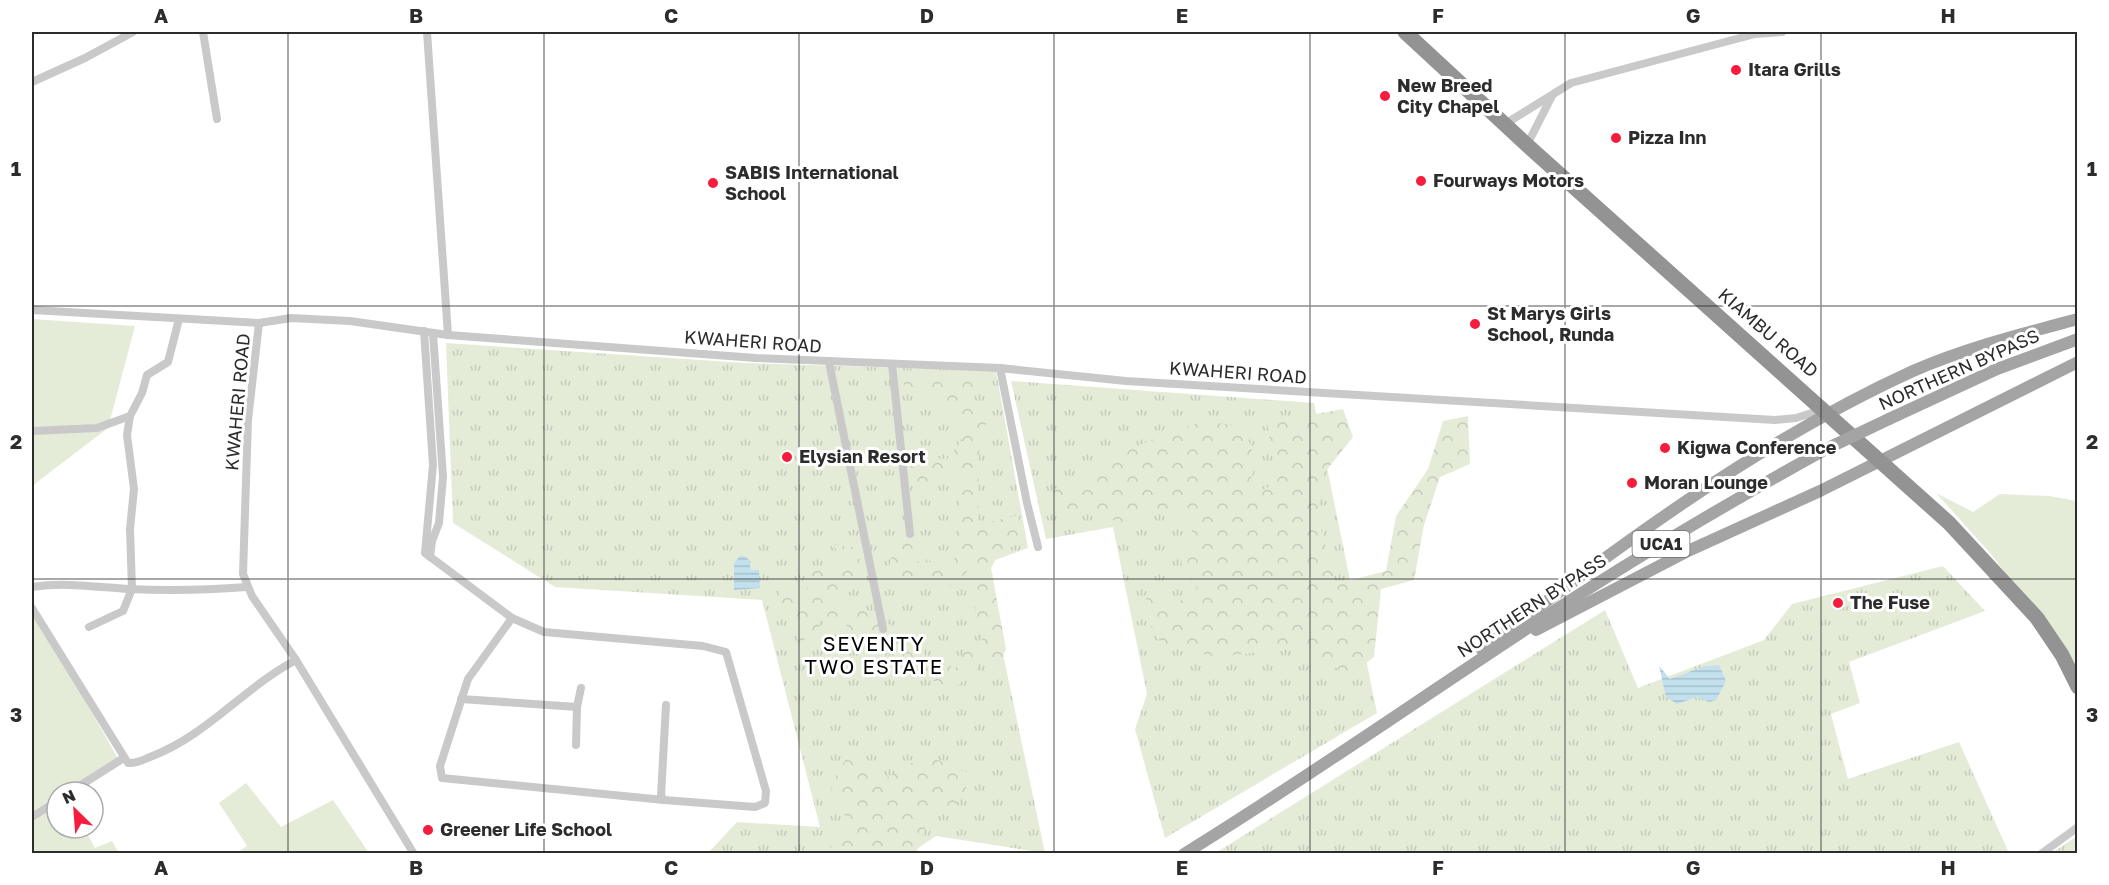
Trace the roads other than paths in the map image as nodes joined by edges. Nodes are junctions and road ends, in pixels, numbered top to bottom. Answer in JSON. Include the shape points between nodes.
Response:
{"nodes":[{"id":1,"x":133,"y":32,"type":"edge"},
{"id":2,"x":203,"y":32,"type":"edge"},
{"id":3,"x":427,"y":32,"type":"edge"},
{"id":4,"x":1405,"y":32,"type":"edge"},
{"id":5,"x":1782,"y":32,"type":"edge"},
{"id":6,"x":32,"y":82,"type":"edge"},
{"id":7,"x":1552,"y":94,"type":"junction"},
{"id":8,"x":217,"y":119,"type":"dead end"},
{"id":9,"x":1505,"y":124,"type":"junction"},
{"id":10,"x":1527,"y":145,"type":"junction"},
{"id":11,"x":32,"y":310,"type":"edge"},
{"id":12,"x":179,"y":319,"type":"junction"},
{"id":13,"x":2078,"y":320,"type":"edge"},
{"id":14,"x":259,"y":323,"type":"junction"},
{"id":15,"x":424,"y":331,"type":"junction"},
{"id":16,"x":434,"y":333,"type":"junction"},
{"id":17,"x":448,"y":335,"type":"junction"},
{"id":18,"x":2078,"y":339,"type":"edge"},
{"id":19,"x":829,"y":362,"type":"junction"},
{"id":20,"x":2078,"y":362,"type":"edge"},
{"id":21,"x":892,"y":364,"type":"junction"},
{"id":22,"x":1000,"y":368,"type":"junction"},
{"id":23,"x":1826,"y":411,"type":"junction"},
{"id":24,"x":130,"y":416,"type":"junction"},
{"id":25,"x":32,"y":431,"type":"edge"},
{"id":26,"x":1880,"y":459,"type":"junction"},
{"id":27,"x":443,"y":477,"type":"junction"},
{"id":28,"x":433,"y":478,"type":"junction"},
{"id":29,"x":910,"y":534,"type":"dead end"},
{"id":30,"x":1038,"y":547,"type":"dead end"},
{"id":31,"x":430,"y":558,"type":"junction"},
{"id":32,"x":247,"y":586,"type":"junction"},
{"id":33,"x":32,"y":587,"type":"edge"},
{"id":34,"x":132,"y":589,"type":"junction"},
{"id":35,"x":32,"y":609,"type":"edge"},
{"id":36,"x":512,"y":618,"type":"junction"},
{"id":37,"x":89,"y":627,"type":"dead end"},
{"id":38,"x":883,"y":629,"type":"dead end"},
{"id":39,"x":1500,"y":646,"type":"junction"},
{"id":40,"x":296,"y":660,"type":"junction"},
{"id":41,"x":2078,"y":687,"type":"edge"},
{"id":42,"x":580,"y":688,"type":"dead end"},
{"id":43,"x":1434,"y":692,"type":"junction"},
{"id":44,"x":461,"y":699,"type":"junction"},
{"id":45,"x":666,"y":705,"type":"dead end"},
{"id":46,"x":577,"y":707,"type":"junction"},
{"id":47,"x":576,"y":745,"type":"dead end"},
{"id":48,"x":122,"y":759,"type":"junction"},
{"id":49,"x":89,"y":780,"type":"edge"},
{"id":50,"x":664,"y":800,"type":"junction"},
{"id":51,"x":45,"y":809,"type":"edge"},
{"id":52,"x":32,"y":817,"type":"edge"},
{"id":53,"x":2078,"y":827,"type":"edge"},
{"id":54,"x":414,"y":854,"type":"edge"},
{"id":55,"x":1184,"y":854,"type":"edge"},
{"id":56,"x":2041,"y":854,"type":"edge"}],
"edges":[{"from":1,"to":6,"type":"street"},
{"from":2,"to":8,"type":"street"},
{"from":3,"to":17,"type":"street"},
{"from":4,"to":9,"type":"highway","name":"KIAMBU ROAD"},
{"from":5,"to":7,"type":"street","via":[[1755,34],[1670,56],[1571,83]]},
{"from":7,"to":9,"type":"street"},
{"from":7,"to":10,"type":"street"},
{"from":9,"to":10,"type":"highway","name":"KIAMBU ROAD"},
{"from":10,"to":23,"type":"highway","name":"KIAMBU ROAD"},
{"from":11,"to":12,"type":"street"},
{"from":12,"to":14,"type":"street"},
{"from":12,"to":24,"type":"street","via":[[170,357],[164,366],[147,375]]},
{"from":13,"to":23,"type":"main road","via":[[1937,361]]},
{"from":14,"to":15,"type":"street","name":"KWAHERI ROAD","via":[[291,318]]},
{"from":14,"to":32,"type":"street","name":"KWAHERI ROAD","via":[[248,420],[243,558]]},
{"from":15,"to":16,"type":"street","name":"KWAHERI ROAD"},
{"from":15,"to":28,"type":"street"},
{"from":16,"to":17,"type":"street","name":"KWAHERI ROAD"},
{"from":16,"to":27,"type":"street"},
{"from":17,"to":19,"type":"street","name":"KWAHERI ROAD"},
{"from":18,"to":39,"type":"main road","name":"NORTHERN BYPASS","number":"UCA1","bridge":true,"via":[[1997,369],[1816,454],[1678,533]]},
{"from":19,"to":21,"type":"street","name":"KWAHERI ROAD"},
{"from":19,"to":38,"type":"street"},
{"from":20,"to":26,"type":"main road"},
{"from":21,"to":22,"type":"street","name":"KWAHERI ROAD"},
{"from":21,"to":29,"type":"street"},
{"from":22,"to":23,"type":"street","name":"KWAHERI ROAD","via":[[1126,381],[1775,420]]},
{"from":22,"to":30,"type":"street"},
{"from":23,"to":26,"type":"highway","name":"KIAMBU ROAD"},
{"from":23,"to":43,"type":"main road","via":[[1663,518],[1480,651]]},
{"from":24,"to":25,"type":"street","via":[[97,428]]},
{"from":24,"to":34,"type":"street","via":[[127,435],[134,489],[130,529]]},
{"from":26,"to":39,"type":"main road"},
{"from":26,"to":41,"type":"highway","name":"KIAMBU ROAD","via":[[1949,523],[2037,618]]},
{"from":27,"to":28,"type":"street"},
{"from":27,"to":31,"type":"street","via":[[439,523]]},
{"from":28,"to":31,"type":"street","via":[[425,540],[425,553]]},
{"from":31,"to":36,"type":"street"},
{"from":32,"to":34,"type":"street"},
{"from":32,"to":40,"type":"street","name":"KWAHERI ROAD"},
{"from":33,"to":34,"type":"street","via":[[60,583]]},
{"from":34,"to":37,"type":"street","via":[[123,611]]},
{"from":35,"to":48,"type":"street"},
{"from":36,"to":44,"type":"street","via":[[473,672]]},
{"from":36,"to":50,"type":"street","via":[[544,632],[704,646],[729,654],[767,801],[755,807]]},
{"from":39,"to":43,"type":"main road","name":"NORTHERN BYPASS","number":"UCA1"},
{"from":40,"to":48,"type":"street","via":[[278,669],[187,741],[133,764]]},
{"from":40,"to":54,"type":"street","name":"KWAHERI ROAD"},
{"from":42,"to":46,"type":"street"},
{"from":43,"to":55,"type":"main road","name":"NORTHERN BYPASS","number":"UCA1"},
{"from":44,"to":46,"type":"street"},
{"from":44,"to":50,"type":"street","via":[[440,766],[442,778]]},
{"from":45,"to":50,"type":"street","via":[[661,796]]},
{"from":46,"to":47,"type":"street"},
{"from":48,"to":49,"type":"street"},
{"from":51,"to":52,"type":"street"},
{"from":53,"to":56,"type":"street"}]}
